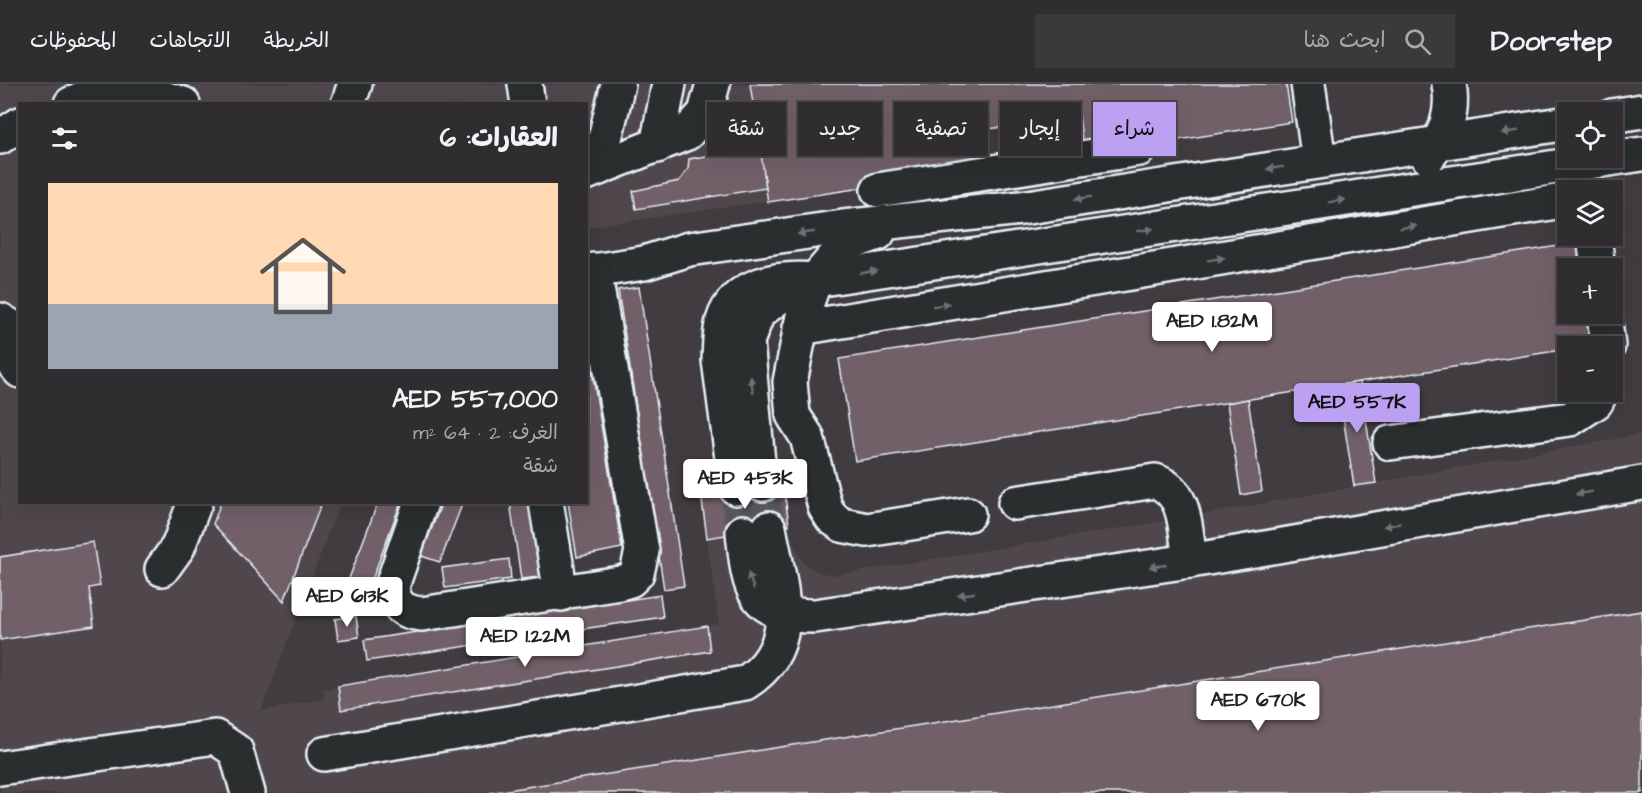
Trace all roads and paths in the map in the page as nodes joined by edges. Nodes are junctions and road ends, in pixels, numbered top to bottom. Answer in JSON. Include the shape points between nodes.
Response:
{"nodes":[{"id":1,"x":355,"y":84,"type":"edge"},
{"id":2,"x":525,"y":84,"type":"edge"},
{"id":3,"x":594,"y":84,"type":"edge"},
{"id":4,"x":618,"y":84,"type":"edge"},
{"id":5,"x":669,"y":84,"type":"edge"},
{"id":6,"x":713,"y":84,"type":"edge"},
{"id":7,"x":1308,"y":84,"type":"edge"},
{"id":8,"x":1449,"y":84,"type":"edge"},
{"id":9,"x":74,"y":102,"type":"edge"},
{"id":10,"x":176,"y":102,"type":"edge"},
{"id":11,"x":349,"y":102,"type":"edge"},
{"id":12,"x":528,"y":102,"type":"edge"},
{"id":13,"x":1642,"y":111,"type":"edge"},
{"id":14,"x":1623,"y":114,"type":"edge"},
{"id":15,"x":18,"y":125,"type":"edge"},
{"id":16,"x":1557,"y":125,"type":"edge"},
{"id":17,"x":0,"y":137,"type":"edge"},
{"id":18,"x":1438,"y":144,"type":"junction"},
{"id":19,"x":657,"y":146,"type":"junction"},
{"id":20,"x":1642,"y":154,"type":"edge"},
{"id":21,"x":1093,"y":156,"type":"edge"},
{"id":22,"x":1319,"y":161,"type":"junction"},
{"id":23,"x":590,"y":165,"type":"edge"},
{"id":24,"x":1016,"y":167,"type":"junction"},
{"id":25,"x":1587,"y":177,"type":"edge"},
{"id":26,"x":878,"y":190,"type":"dead end"},
{"id":27,"x":1400,"y":191,"type":"junction"},
{"id":28,"x":1557,"y":202,"type":"edge"},
{"id":29,"x":1021,"y":208,"type":"junction"},
{"id":30,"x":923,"y":220,"type":"junction"},
{"id":31,"x":590,"y":271,"type":"edge"},
{"id":32,"x":815,"y":280,"type":"junction"},
{"id":33,"x":0,"y":320,"type":"edge"},
{"id":34,"x":800,"y":328,"type":"junction"},
{"id":35,"x":18,"y":331,"type":"edge"},
{"id":36,"x":0,"y":348,"type":"edge"},
{"id":37,"x":18,"y":369,"type":"edge"},
{"id":38,"x":1596,"y":402,"type":"edge"},
{"id":39,"x":1390,"y":443,"type":"dead end"},
{"id":40,"x":1642,"y":483,"type":"edge"},
{"id":41,"x":1015,"y":503,"type":"dead end"},
{"id":42,"x":194,"y":504,"type":"edge"},
{"id":43,"x":420,"y":504,"type":"edge"},
{"id":44,"x":546,"y":504,"type":"edge"},
{"id":45,"x":968,"y":514,"type":"dead end"},
{"id":46,"x":756,"y":530,"type":"tunnel mouth"},
{"id":47,"x":1190,"y":561,"type":"junction"},
{"id":48,"x":162,"y":568,"type":"dead end"},
{"id":49,"x":561,"y":594,"type":"junction"},
{"id":50,"x":784,"y":613,"type":"junction"},
{"id":51,"x":324,"y":754,"type":"dead end"},
{"id":52,"x":0,"y":768,"type":"edge"},
{"id":53,"x":248,"y":793,"type":"edge"}],
"edges":[{"from":1,"to":11,"type":"lane"},
{"from":2,"to":12,"type":"lane"},
{"from":3,"to":23,"type":"lane"},
{"from":4,"to":23,"type":"lane"},
{"from":5,"to":19,"type":"lane"},
{"from":6,"to":19,"type":"lane","via":[[710,100],[697,124],[687,133]]},
{"from":7,"to":22,"type":"lane"},
{"from":8,"to":18,"type":"lane","via":[[1449,122]]},
{"from":9,"to":10,"type":"lane","via":[[116,93]]},
{"from":13,"to":14,"type":"lane"},
{"from":15,"to":17,"type":"lane"},
{"from":16,"to":18,"type":"lane","one_way":true},
{"from":18,"to":22,"type":"lane"},
{"from":18,"to":27,"type":"lane"},
{"from":19,"to":23,"type":"lane"},
{"from":20,"to":25,"type":"lane"},
{"from":21,"to":24,"type":"lane"},
{"from":22,"to":29,"type":"lane","one_way":true},
{"from":24,"to":26,"type":"lane"},
{"from":24,"to":29,"type":"lane"},
{"from":25,"to":27,"type":"lane"},
{"from":32,"to":27,"type":"lane","one_way":true},
{"from":34,"to":28,"type":"lane","one_way":true},
{"from":29,"to":30,"type":"lane"},
{"from":30,"to":31,"type":"lane","one_way":true,"via":[[689,249],[644,263]]},
{"from":30,"to":32,"type":"lane","via":[[845,245]]},
{"from":31,"to":49,"type":"lane","via":[[642,562],[630,580]]},
{"from":32,"to":32,"type":"lane","one_way":true,"via":[[770,282],[743,293],[723,321],[719,360],[722,377],[752,478],[754,393],[747,355],[752,325],[768,304]]},
{"from":32,"to":34,"type":"lane"},
{"from":33,"to":35,"type":"lane"},
{"from":34,"to":45,"type":"lane","via":[[796,360],[809,379],[813,416],[807,437],[825,507],[832,518],[842,525],[867,530]]},
{"from":36,"to":37,"type":"lane"},
{"from":38,"to":39,"type":"lane","via":[[1569,419]]},
{"from":40,"to":47,"type":"lane","one_way":true},
{"from":41,"to":47,"type":"lane","via":[[1155,481],[1166,484],[1180,502]]},
{"from":42,"to":48,"type":"lane","via":[[178,547]]},
{"from":43,"to":49,"type":"lane","via":[[394,575],[393,598],[399,608],[422,614]]},
{"from":44,"to":49,"type":"lane"},
{"from":50,"to":46,"type":"lane","one_way":true,"via":[[768,608],[748,579]]},
{"from":47,"to":50,"type":"lane","one_way":true,"via":[[832,614]]},
{"from":50,"to":51,"type":"lane","via":[[784,628],[773,656],[754,677],[736,686]]},
{"from":52,"to":53,"type":"lane","via":[[215,737],[236,751]]}]}
